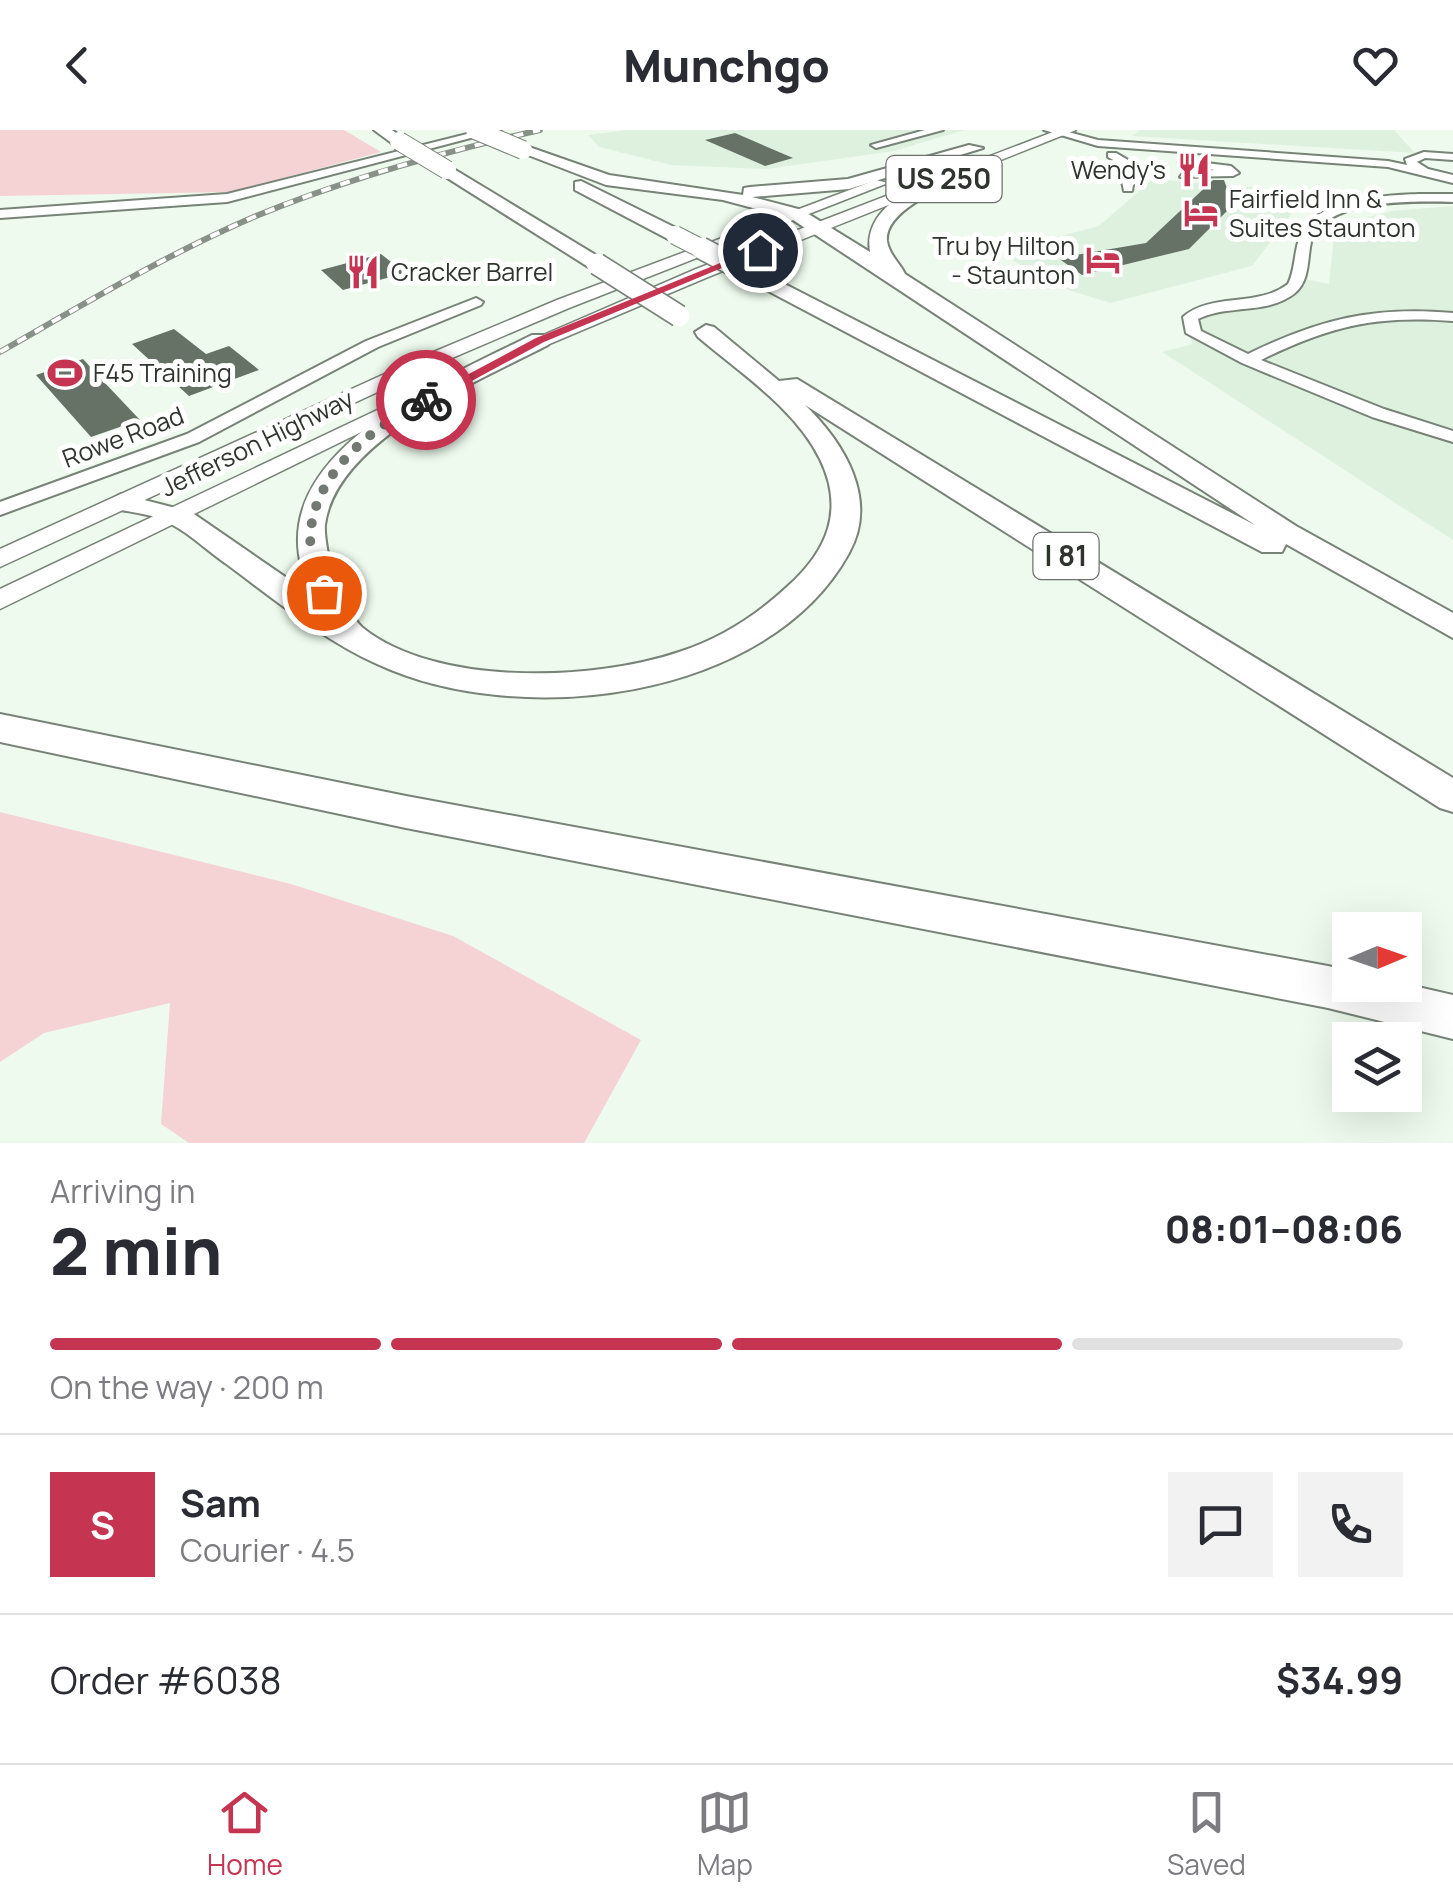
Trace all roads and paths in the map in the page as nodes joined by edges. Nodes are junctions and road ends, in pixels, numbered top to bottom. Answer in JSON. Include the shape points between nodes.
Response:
{"nodes":[{"id":1,"x":382,"y":130,"type":"edge"},
{"id":2,"x":474,"y":130,"type":"edge"},
{"id":3,"x":496,"y":130,"type":"edge"},
{"id":4,"x":938,"y":130,"type":"edge"},
{"id":5,"x":1062,"y":131,"type":"edge"},
{"id":6,"x":876,"y":145,"type":"dead end"},
{"id":7,"x":519,"y":151,"type":"junction"},
{"id":8,"x":981,"y":152,"type":"junction"},
{"id":9,"x":1272,"y":153,"type":"junction"},
{"id":10,"x":1172,"y":154,"type":"junction"},
{"id":11,"x":1112,"y":155,"type":"dead end"},
{"id":12,"x":1414,"y":157,"type":"junction"},
{"id":13,"x":1453,"y":157,"type":"edge"},
{"id":14,"x":1162,"y":173,"type":"dead end"},
{"id":15,"x":1432,"y":174,"type":"junction"},
{"id":16,"x":1184,"y":175,"type":"dead end"},
{"id":17,"x":1453,"y":178,"type":"edge"},
{"id":18,"x":704,"y":192,"type":"junction"},
{"id":19,"x":1453,"y":198,"type":"edge"},
{"id":20,"x":0,"y":214,"type":"edge"},
{"id":21,"x":796,"y":214,"type":"junction"},
{"id":22,"x":818,"y":227,"type":"junction"},
{"id":23,"x":906,"y":283,"type":"junction"},
{"id":24,"x":476,"y":302,"type":"dead end"},
{"id":25,"x":1453,"y":318,"type":"edge"},
{"id":26,"x":706,"y":332,"type":"junction"},
{"id":27,"x":540,"y":340,"type":"junction"},
{"id":28,"x":1248,"y":360,"type":"junction"},
{"id":29,"x":1453,"y":437,"type":"edge"},
{"id":30,"x":121,"y":502,"type":"junction"},
{"id":31,"x":0,"y":510,"type":"edge"},
{"id":32,"x":172,"y":514,"type":"junction"},
{"id":33,"x":0,"y":559,"type":"edge"},
{"id":34,"x":0,"y":600,"type":"edge"},
{"id":35,"x":1453,"y":627,"type":"edge"},
{"id":36,"x":350,"y":634,"type":"junction"},
{"id":37,"x":1453,"y":639,"type":"edge"},
{"id":38,"x":0,"y":728,"type":"edge"},
{"id":39,"x":1453,"y":796,"type":"edge"},
{"id":40,"x":1453,"y":1017,"type":"edge"}],
"edges":[{"from":1,"to":26,"type":"highway","number":"I 81","bridge":true},
{"from":2,"to":7,"type":"highway","bridge":true},
{"from":3,"to":20,"type":"street","via":[[227,198]]},
{"from":4,"to":6,"type":"street"},
{"from":5,"to":8,"type":"main road","number":"US 250"},
{"from":5,"to":9,"type":"street"},
{"from":5,"to":10,"type":"street"},
{"from":7,"to":18,"type":"highway","via":[[606,180]]},
{"from":7,"to":37,"type":"highway","bridge":true},
{"from":8,"to":18,"type":"highway","via":[[849,184]]},
{"from":8,"to":21,"type":"main road","number":"US 250"},
{"from":8,"to":22,"type":"main road","number":"US 250"},
{"from":8,"to":23,"type":"highway","via":[[882,220],[880,255]]},
{"from":9,"to":10,"type":"street"},
{"from":9,"to":12,"type":"street"},
{"from":9,"to":15,"type":"street"},
{"from":10,"to":16,"type":"street","via":[[1232,173]]},
{"from":11,"to":14,"type":"street","via":[[1146,174],[1128,188]]},
{"from":12,"to":13,"type":"street"},
{"from":12,"to":15,"type":"street","via":[[1413,166]]},
{"from":15,"to":17,"type":"street"},
{"from":18,"to":21,"type":"highway"},
{"from":19,"to":28,"type":"street","via":[[1390,200],[1334,213],[1310,230],[1298,281],[1287,292],[1190,317],[1194,333]]},
{"from":21,"to":22,"type":"highway"},
{"from":21,"to":30,"type":"main road","name":"Jefferson Highway","number":"US 250","via":[[430,360]]},
{"from":22,"to":23,"type":"highway"},
{"from":22,"to":27,"type":"main road","name":"Jefferson Highway","number":"US 250"},
{"from":23,"to":35,"type":"highway","via":[[1286,532]]},
{"from":24,"to":31,"type":"street","name":"Rowe Road","via":[[372,344],[177,444]]},
{"from":25,"to":28,"type":"street","via":[[1347,318]]},
{"from":26,"to":36,"type":"highway","via":[[814,428],[844,483],[842,540],[830,562],[780,613],[686,663],[556,685],[444,676]]},
{"from":26,"to":39,"type":"highway","number":"I 81"},
{"from":27,"to":32,"type":"main road","name":"Jefferson Highway","number":"US 250"},
{"from":27,"to":36,"type":"highway","via":[[398,414],[335,471],[314,511],[310,558],[328,606]]},
{"from":28,"to":29,"type":"street"},
{"from":30,"to":32,"type":"highway"},
{"from":30,"to":33,"type":"main road","name":"Jefferson Highway","number":"US 250"},
{"from":32,"to":34,"type":"main road","name":"Jefferson Highway","number":"US 250"},
{"from":32,"to":36,"type":"highway"},
{"from":38,"to":40,"type":"highway","via":[[1328,987]]}]}
